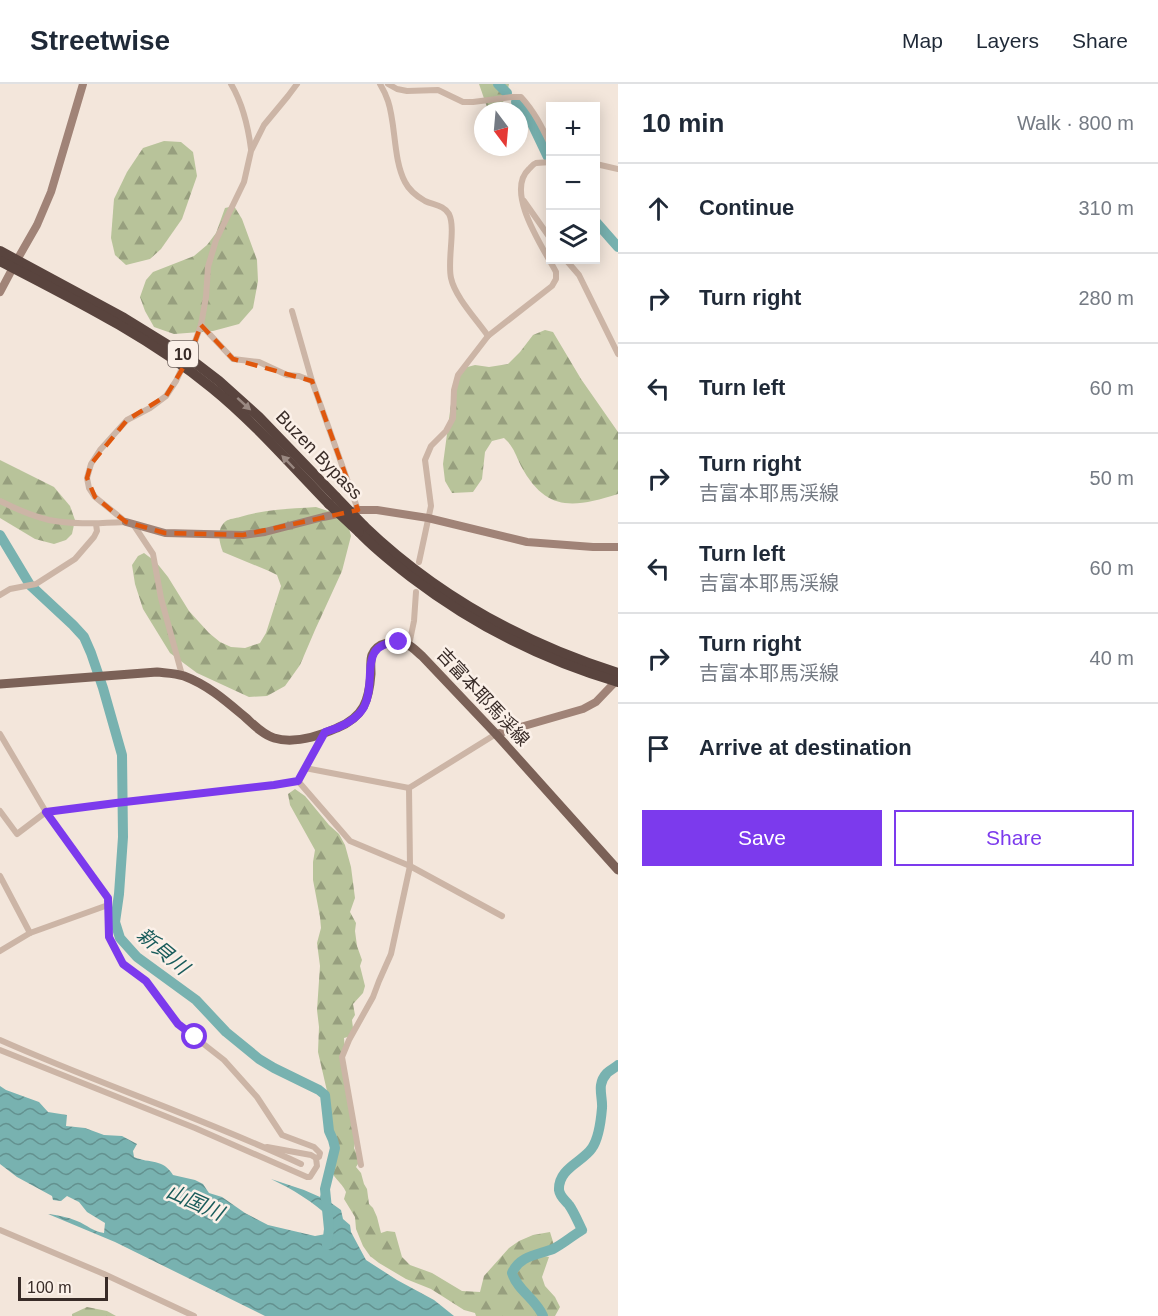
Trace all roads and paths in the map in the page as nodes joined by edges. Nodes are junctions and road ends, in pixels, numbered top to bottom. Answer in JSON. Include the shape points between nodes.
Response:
{"nodes":[{"id":1,"x":83,"y":84,"type":"edge"},
{"id":2,"x":231,"y":84,"type":"edge"},
{"id":3,"x":297,"y":84,"type":"edge"},
{"id":4,"x":380,"y":84,"type":"edge"},
{"id":5,"x":388,"y":84,"type":"edge"},
{"id":6,"x":546,"y":136,"type":"edge"},
{"id":7,"x":251,"y":151,"type":"junction"},
{"id":8,"x":546,"y":162,"type":"edge"},
{"id":9,"x":600,"y":165,"type":"edge"},
{"id":10,"x":618,"y":169,"type":"edge"},
{"id":11,"x":522,"y":198,"type":"junction"},
{"id":12,"x":546,"y":232,"type":"edge"},
{"id":13,"x":0,"y":251,"type":"edge"},
{"id":14,"x":0,"y":261,"type":"edge"},
{"id":15,"x":15,"y":264,"type":"junction"},
{"id":16,"x":569,"y":264,"type":"edge"},
{"id":17,"x":0,"y":292,"type":"edge"},
{"id":18,"x":292,"y":311,"type":"dead end"},
{"id":19,"x":201,"y":325,"type":"junction"},
{"id":20,"x":488,"y":336,"type":"junction"},
{"id":21,"x":618,"y":354,"type":"edge"},
{"id":22,"x":186,"y":362,"type":"junction"},
{"id":23,"x":312,"y":381,"type":"junction"},
{"id":24,"x":0,"y":501,"type":"edge"},
{"id":25,"x":358,"y":510,"type":"junction"},
{"id":26,"x":428,"y":519,"type":"junction"},
{"id":27,"x":130,"y":523,"type":"junction"},
{"id":28,"x":96,"y":524,"type":"junction"},
{"id":29,"x":618,"y":547,"type":"edge"},
{"id":30,"x":419,"y":562,"type":"dead end"},
{"id":31,"x":416,"y":592,"type":"dead end"},
{"id":32,"x":0,"y":595,"type":"edge"},
{"id":33,"x":409,"y":645,"type":"junction"},
{"id":34,"x":182,"y":675,"type":"junction"},
{"id":35,"x":617,"y":679,"type":"edge"},
{"id":36,"x":0,"y":684,"type":"edge"},
{"id":37,"x":325,"y":732,"type":"junction"},
{"id":38,"x":0,"y":734,"type":"edge"},
{"id":39,"x":496,"y":734,"type":"junction"},
{"id":40,"x":305,"y":768,"type":"junction"},
{"id":41,"x":298,"y":781,"type":"junction"},
{"id":42,"x":409,"y":788,"type":"junction"},
{"id":43,"x":0,"y":811,"type":"edge"},
{"id":44,"x":46,"y":812,"type":"junction"},
{"id":45,"x":410,"y":866,"type":"junction"},
{"id":46,"x":618,"y":870,"type":"edge"},
{"id":47,"x":0,"y":876,"type":"edge"},
{"id":48,"x":108,"y":905,"type":"junction"},
{"id":49,"x":502,"y":916,"type":"dead end"},
{"id":50,"x":30,"y":933,"type":"junction"},
{"id":51,"x":0,"y":951,"type":"edge"},
{"id":52,"x":0,"y":1040,"type":"edge"},
{"id":53,"x":0,"y":1050,"type":"edge"},
{"id":54,"x":263,"y":1147,"type":"junction"},
{"id":55,"x":316,"y":1158,"type":"junction"},
{"id":56,"x":300,"y":1164,"type":"dead end"},
{"id":57,"x":361,"y":1165,"type":"dead end"},
{"id":58,"x":0,"y":1230,"type":"edge"},
{"id":59,"x":194,"y":1316,"type":"edge"}],
"edges":[{"from":1,"to":15,"type":"street","via":[[51,192]]},
{"from":2,"to":7,"type":"street","via":[[247,123]]},
{"from":3,"to":7,"type":"street","via":[[264,125]]},
{"from":4,"to":20,"type":"street","via":[[388,101],[405,182],[424,201],[448,213],[452,223],[451,280]]},
{"from":5,"to":6,"type":"street","via":[[397,90],[438,90],[463,102],[521,97]]},
{"from":7,"to":19,"type":"street","via":[[244,182],[216,240],[208,267]]},
{"from":8,"to":11,"type":"street","via":[[536,163],[526,172],[521,180]]},
{"from":9,"to":10,"type":"street"},
{"from":11,"to":12,"type":"street"},
{"from":11,"to":20,"type":"street","via":[[525,214],[556,272],[556,279]]},
{"from":13,"to":15,"type":"highway","name":"Buzen Bypass","number":"10"},
{"from":14,"to":15,"type":"highway","name":"Buzen Bypass","number":"10"},
{"from":15,"to":17,"type":"street"},
{"from":15,"to":22,"type":"highway","name":"Buzen Bypass","number":"10"},
{"from":16,"to":21,"type":"street","via":[[579,275]]},
{"from":18,"to":23,"type":"street"},
{"from":19,"to":22,"type":"street"},
{"from":19,"to":23,"type":"street","via":[[233,359],[259,362]]},
{"from":20,"to":26,"type":"street","via":[[458,375],[453,418],[430,446],[425,460],[431,506]]},
{"from":22,"to":27,"type":"street","via":[[166,396],[127,420],[91,464],[89,488]]},
{"from":22,"to":35,"type":"highway","name":"Buzen Bypass","number":"10","bridge":true,"via":[[333,501],[372,546],[405,573],[473,620],[542,655]]},
{"from":23,"to":25,"type":"street"},
{"from":24,"to":28,"type":"street","via":[[50,520]]},
{"from":25,"to":26,"type":"street"},
{"from":25,"to":27,"type":"street","via":[[243,535],[165,533]]},
{"from":26,"to":29,"type":"street","via":[[527,542]]},
{"from":26,"to":30,"type":"street"},
{"from":27,"to":28,"type":"street"},
{"from":27,"to":34,"type":"street","via":[[153,554]]},
{"from":28,"to":32,"type":"street","via":[[94,537],[75,559],[36,584]]},
{"from":31,"to":33,"type":"street"},
{"from":33,"to":37,"type":"main road","name":"吉富本耶馬渓線","via":[[390,642],[379,646],[372,655],[364,707],[339,728]]},
{"from":33,"to":39,"type":"main road","name":"吉富本耶馬渓線"},
{"from":34,"to":36,"type":"main road","name":"吉富本耶馬渓線","via":[[157,672]]},
{"from":34,"to":37,"type":"main road","name":"吉富本耶馬渓線","via":[[215,692],[273,738],[298,740]]},
{"from":35,"to":39,"type":"street","via":[[596,702],[583,708]]},
{"from":37,"to":40,"type":"street"},
{"from":38,"to":44,"type":"street"},
{"from":39,"to":42,"type":"street"},
{"from":39,"to":46,"type":"main road","name":"吉富本耶馬渓線"},
{"from":40,"to":41,"type":"street"},
{"from":40,"to":42,"type":"street"},
{"from":41,"to":44,"type":"street"},
{"from":41,"to":45,"type":"street","via":[[350,841]]},
{"from":42,"to":45,"type":"street"},
{"from":43,"to":44,"type":"street","via":[[17,834]]},
{"from":44,"to":48,"type":"street","via":[[108,898]]},
{"from":45,"to":49,"type":"street"},
{"from":45,"to":57,"type":"street","via":[[391,954],[342,1057]]},
{"from":47,"to":50,"type":"street"},
{"from":48,"to":50,"type":"street"},
{"from":48,"to":55,"type":"street","via":[[109,937],[123,964],[146,981],[178,1024],[224,1060],[257,1097],[282,1135],[314,1147],[320,1153]]},
{"from":50,"to":51,"type":"street"},
{"from":52,"to":54,"type":"street"},
{"from":53,"to":55,"type":"street","via":[[195,1128],[307,1178],[317,1166]]},
{"from":54,"to":55,"type":"street"},
{"from":54,"to":56,"type":"street"},
{"from":58,"to":59,"type":"street"}]}
